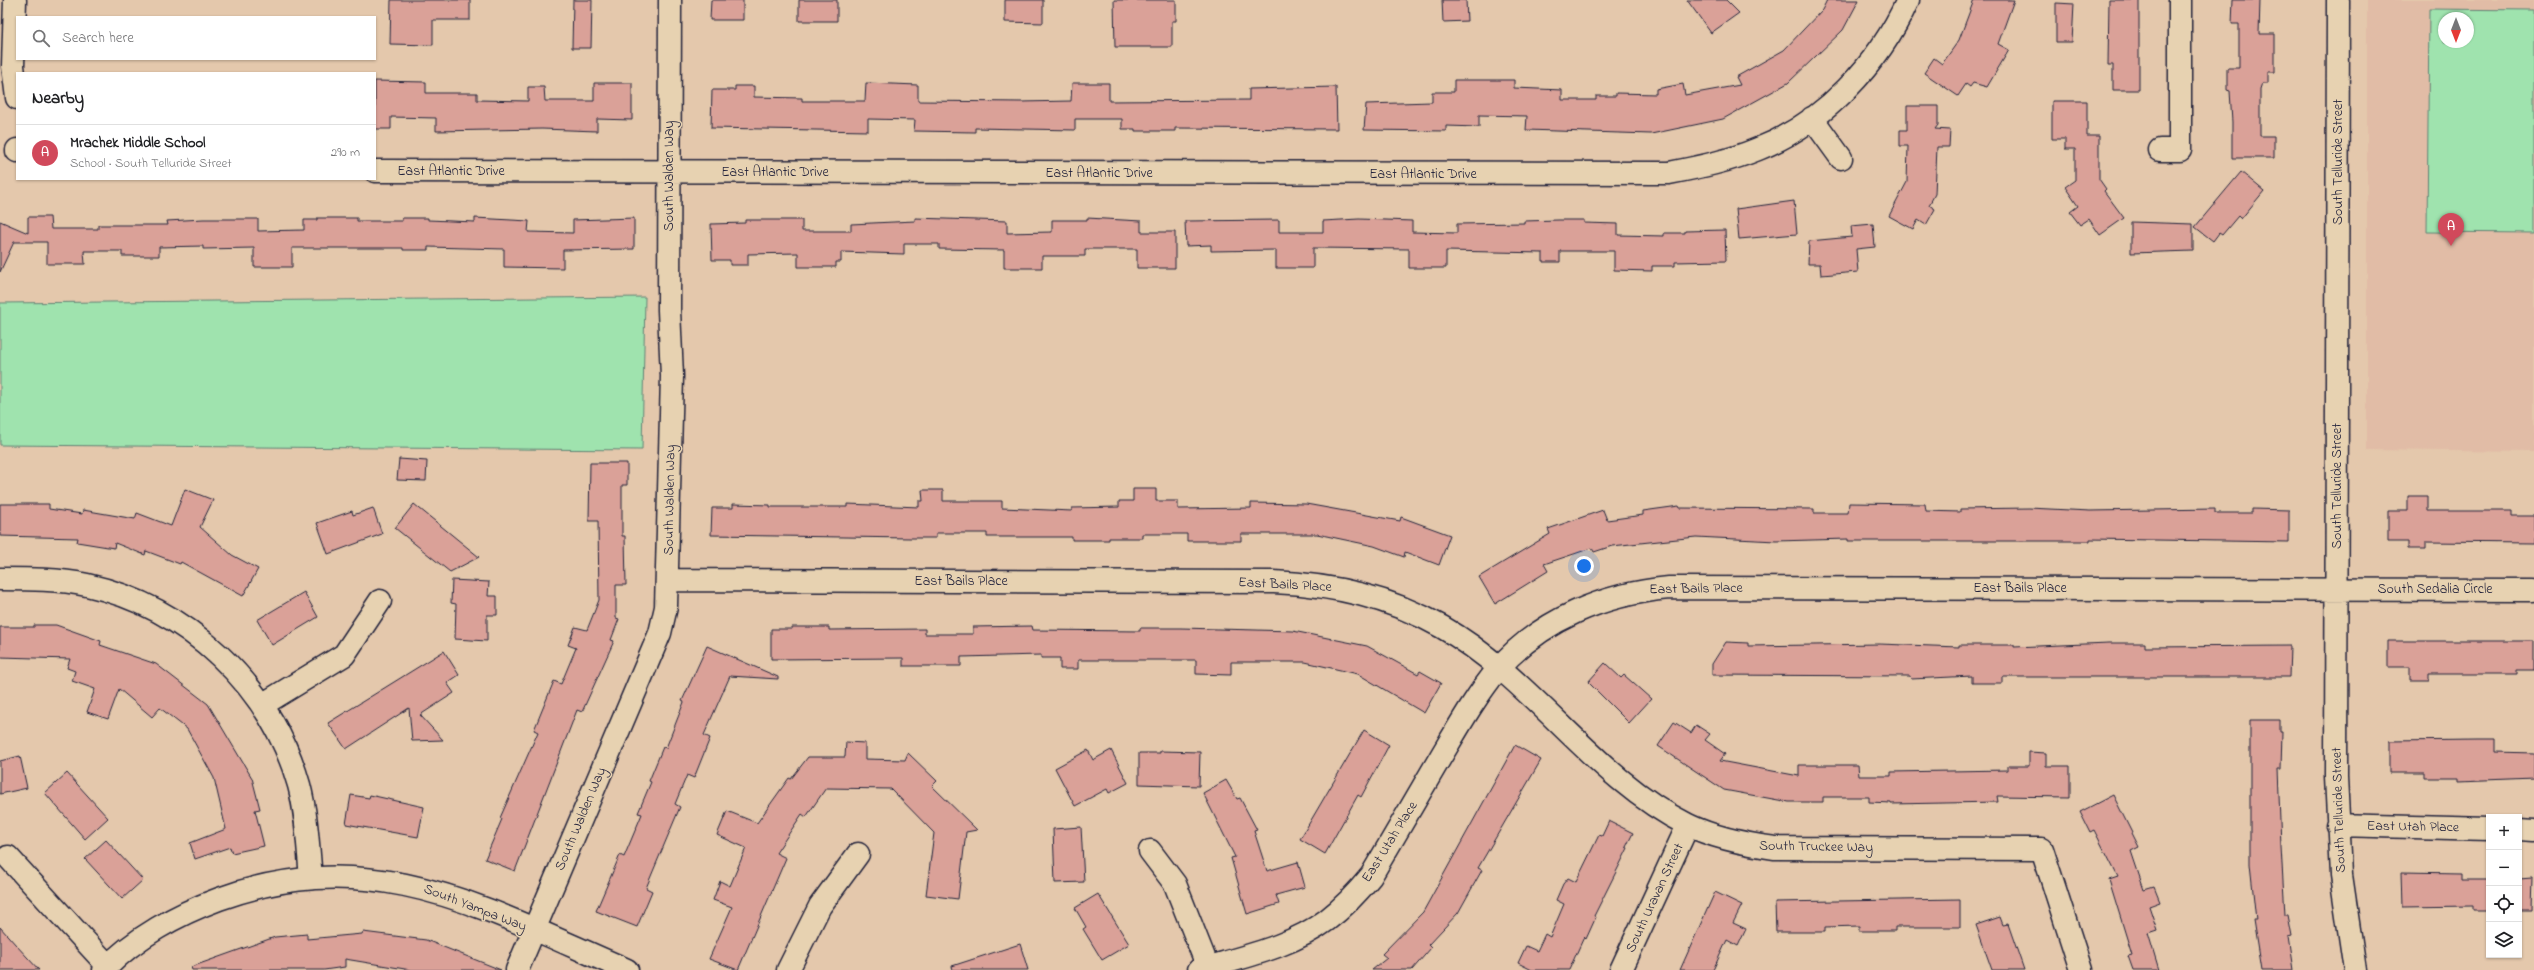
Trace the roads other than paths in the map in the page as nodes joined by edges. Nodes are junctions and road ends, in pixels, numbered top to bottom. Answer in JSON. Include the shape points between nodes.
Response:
{"nodes":[{"id":1,"x":15,"y":0,"type":"edge"},
{"id":2,"x":670,"y":0,"type":"edge"},
{"id":3,"x":1908,"y":0,"type":"edge"},
{"id":4,"x":2180,"y":0,"type":"edge"},
{"id":5,"x":2338,"y":0,"type":"edge"},
{"id":6,"x":16,"y":90,"type":"edge"},
{"id":7,"x":1812,"y":118,"type":"junction"},
{"id":8,"x":2160,"y":150,"type":"dead end"},
{"id":9,"x":1841,"y":158,"type":"dead end"},
{"id":10,"x":376,"y":171,"type":"edge"},
{"id":11,"x":669,"y":172,"type":"junction"},
{"id":12,"x":0,"y":579,"type":"edge"},
{"id":13,"x":669,"y":580,"type":"junction"},
{"id":14,"x":2337,"y":589,"type":"junction"},
{"id":15,"x":2534,"y":590,"type":"edge"},
{"id":16,"x":380,"y":601,"type":"dead end"},
{"id":17,"x":1499,"y":668,"type":"junction"},
{"id":18,"x":262,"y":705,"type":"junction"},
{"id":19,"x":1688,"y":825,"type":"junction"},
{"id":20,"x":2337,"y":825,"type":"junction"},
{"id":21,"x":2486,"y":829,"type":"edge"},
{"id":22,"x":2522,"y":829,"type":"edge"},
{"id":23,"x":2534,"y":830,"type":"edge"},
{"id":24,"x":1150,"y":851,"type":"dead end"},
{"id":25,"x":858,"y":854,"type":"dead end"},
{"id":26,"x":8,"y":857,"type":"dead end"},
{"id":27,"x":311,"y":878,"type":"junction"},
{"id":28,"x":534,"y":930,"type":"junction"},
{"id":29,"x":106,"y":968,"type":"edge"},
{"id":30,"x":1205,"y":969,"type":"edge"},
{"id":31,"x":517,"y":970,"type":"edge"},
{"id":32,"x":627,"y":970,"type":"edge"},
{"id":33,"x":788,"y":970,"type":"edge"},
{"id":34,"x":1621,"y":970,"type":"edge"},
{"id":35,"x":2081,"y":970,"type":"edge"},
{"id":36,"x":2355,"y":970,"type":"edge"}],
"edges":[{"from":1,"to":6,"type":"street","via":[[13,66]]},
{"from":2,"to":11,"type":"street","name":"South Walden Way"},
{"from":3,"to":7,"type":"street","name":"East Atlantic Drive","via":[[1887,40],[1858,77]]},
{"from":4,"to":8,"type":"street","via":[[2180,150]]},
{"from":5,"to":14,"type":"street","name":"South Telluride Street"},
{"from":7,"to":9,"type":"street"},
{"from":7,"to":11,"type":"street","name":"East Atlantic Drive","via":[[1758,149],[1715,164],[1662,173]]},
{"from":10,"to":11,"type":"street","name":"East Atlantic Drive"},
{"from":11,"to":13,"type":"street","name":"South Walden Way","via":[[669,310],[672,376]]},
{"from":12,"to":18,"type":"street","via":[[58,580],[87,585],[142,603],[169,616],[205,641],[236,671]]},
{"from":13,"to":17,"type":"street","name":"East Bails Place","via":[[1310,584],[1344,589],[1411,611],[1442,627]]},
{"from":13,"to":28,"type":"street","name":"South Walden Way","via":[[660,633]]},
{"from":14,"to":15,"type":"street","name":"South Sedalia Circle"},
{"from":14,"to":17,"type":"street","name":"East Bails Place","via":[[1669,588],[1606,599],[1582,608],[1548,627],[1517,650]]},
{"from":14,"to":20,"type":"street","name":"South Telluride Street"},
{"from":16,"to":18,"type":"street","via":[[344,655]]},
{"from":17,"to":19,"type":"street","name":"South Truckee Way","via":[[1628,785],[1658,808]]},
{"from":17,"to":30,"type":"street","name":"East Utah Place","via":[[1476,699],[1371,876],[1351,900],[1327,920],[1301,936]]},
{"from":18,"to":27,"type":"street","via":[[284,744],[298,784],[305,813]]},
{"from":19,"to":34,"type":"street","name":"South Uravan Street"},
{"from":19,"to":35,"type":"street","name":"South Truckee Way","via":[[1750,845],[1775,848],[2042,849]]},
{"from":20,"to":21,"type":"street","name":"East Utah Place"},
{"from":20,"to":36,"type":"street","name":"South Telluride Street","via":[[2347,925]]},
{"from":22,"to":23,"type":"street"},
{"from":24,"to":30,"type":"street","name":"East Utah Place","via":[[1175,884]]},
{"from":25,"to":33,"type":"street","via":[[820,906]]},
{"from":26,"to":29,"type":"street"},
{"from":27,"to":28,"type":"street","name":"South Yampa Way","via":[[364,878],[421,887],[473,904]]},
{"from":27,"to":29,"type":"street","name":"South Yampa Way","via":[[240,891],[207,903],[174,918],[144,937]]},
{"from":28,"to":31,"type":"street","name":"South Walden Way"},
{"from":28,"to":32,"type":"street"}]}
